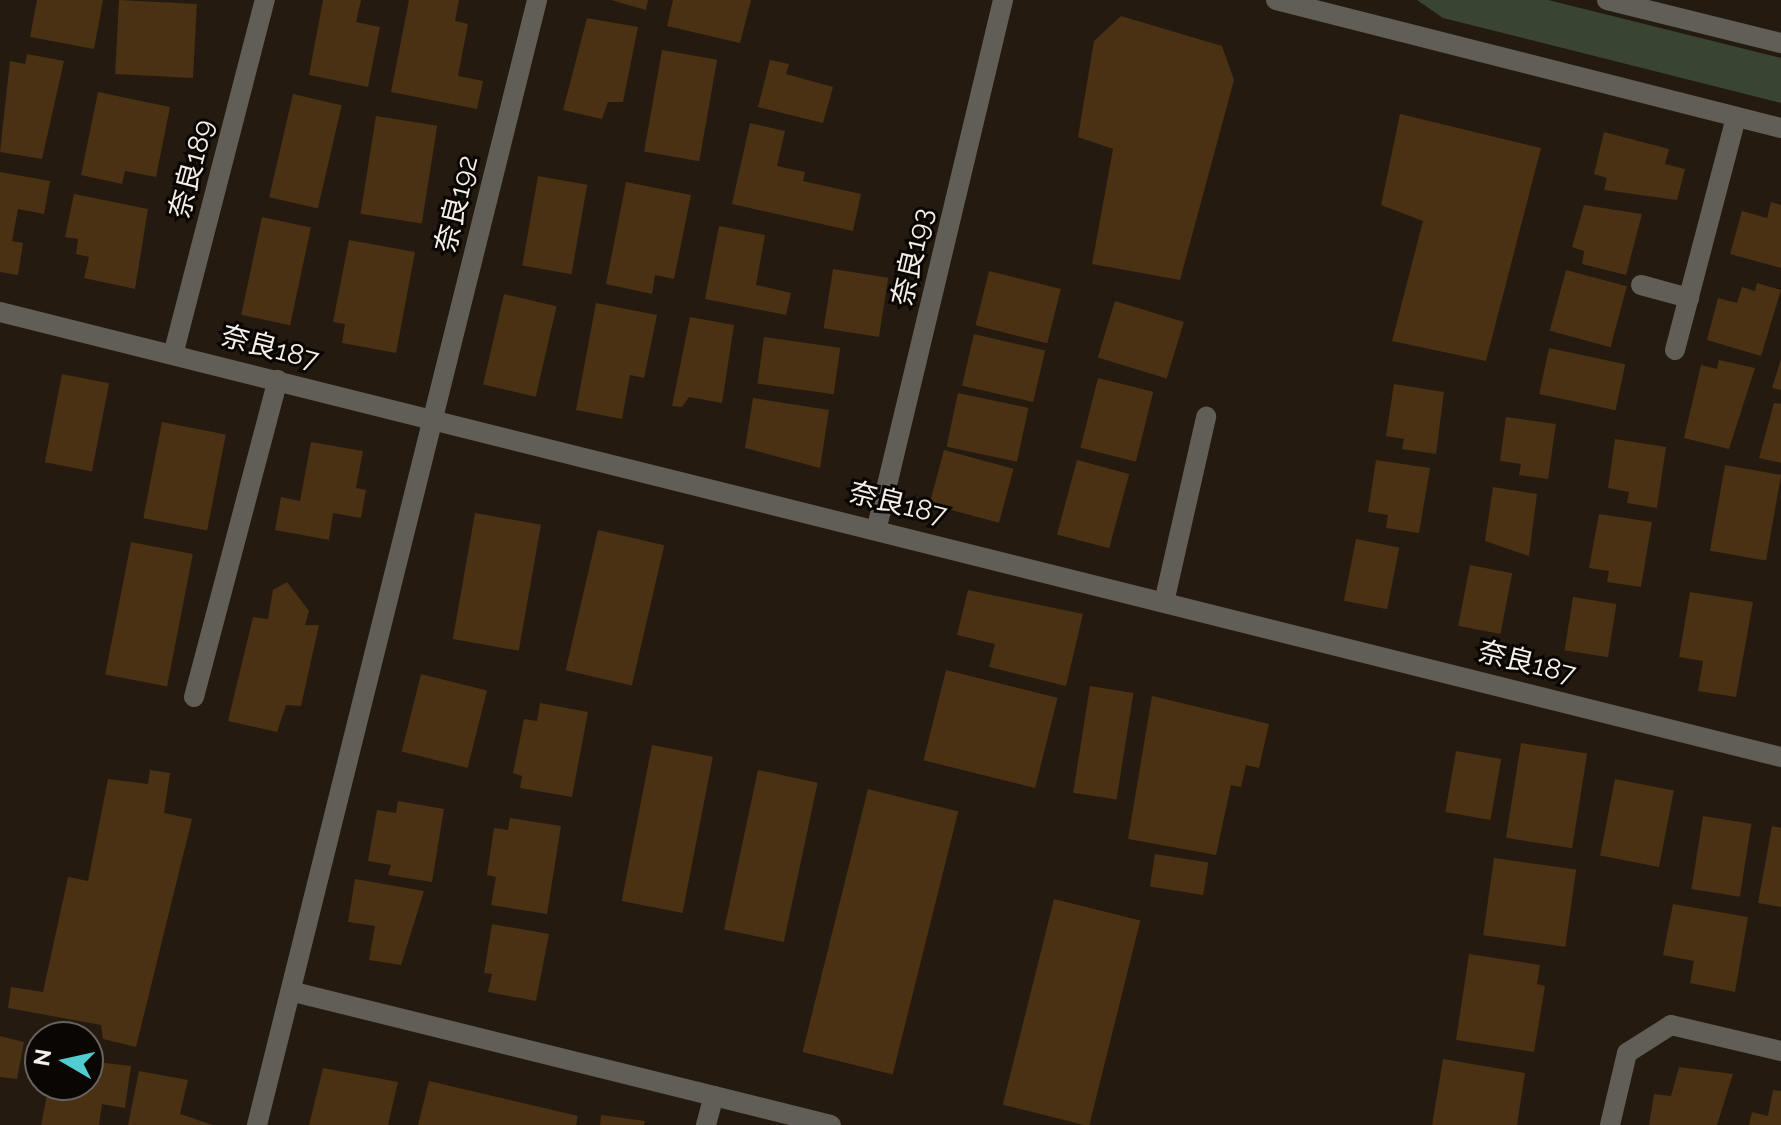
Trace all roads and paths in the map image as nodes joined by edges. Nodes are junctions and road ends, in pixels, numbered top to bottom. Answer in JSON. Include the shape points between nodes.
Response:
{"nodes":[{"id":1,"x":265,"y":0,"type":"edge"},
{"id":2,"x":537,"y":0,"type":"edge"},
{"id":3,"x":1003,"y":0,"type":"edge"},
{"id":4,"x":1276,"y":0,"type":"edge"},
{"id":5,"x":1607,"y":0,"type":"edge"},
{"id":6,"x":1781,"y":43,"type":"edge"},
{"id":7,"x":1736,"y":117,"type":"junction"},
{"id":8,"x":1781,"y":128,"type":"edge"},
{"id":9,"x":1641,"y":285,"type":"dead end"},
{"id":10,"x":1689,"y":298,"type":"junction"},
{"id":11,"x":0,"y":312,"type":"edge"},
{"id":12,"x":1675,"y":350,"type":"dead end"},
{"id":13,"x":174,"y":351,"type":"junction"},
{"id":14,"x":278,"y":380,"type":"junction"},
{"id":15,"x":1206,"y":417,"type":"dead end"},
{"id":16,"x":431,"y":421,"type":"junction"},
{"id":17,"x":877,"y":527,"type":"junction"},
{"id":18,"x":1165,"y":598,"type":"junction"},
{"id":19,"x":194,"y":697,"type":"dead end"},
{"id":20,"x":1781,"y":757,"type":"edge"},
{"id":21,"x":294,"y":992,"type":"junction"},
{"id":22,"x":1781,"y":1051,"type":"edge"},
{"id":23,"x":714,"y":1096,"type":"junction"},
{"id":24,"x":257,"y":1125,"type":"edge"},
{"id":25,"x":706,"y":1125,"type":"edge"},
{"id":26,"x":831,"y":1125,"type":"edge"},
{"id":27,"x":1610,"y":1125,"type":"edge"}],
"edges":[{"from":1,"to":13,"type":"street","name":"奈良189"},
{"from":2,"to":16,"type":"street","name":"奈良192"},
{"from":3,"to":17,"type":"street","name":"奈良193"},
{"from":4,"to":7,"type":"street"},
{"from":5,"to":6,"type":"street"},
{"from":7,"to":8,"type":"street"},
{"from":7,"to":10,"type":"street"},
{"from":9,"to":10,"type":"street"},
{"from":10,"to":12,"type":"street"},
{"from":11,"to":13,"type":"street","name":"奈良187"},
{"from":13,"to":14,"type":"street","name":"奈良187"},
{"from":14,"to":16,"type":"street","name":"奈良187"},
{"from":14,"to":19,"type":"street"},
{"from":15,"to":18,"type":"street"},
{"from":16,"to":17,"type":"street","name":"奈良187"},
{"from":16,"to":21,"type":"street","name":"奈良192"},
{"from":17,"to":18,"type":"street","name":"奈良187"},
{"from":18,"to":20,"type":"street","name":"奈良187"},
{"from":21,"to":23,"type":"street"},
{"from":21,"to":24,"type":"street","name":"奈良192"},
{"from":22,"to":27,"type":"street","via":[[1671,1025],[1627,1053]]},
{"from":23,"to":25,"type":"street"},
{"from":23,"to":26,"type":"street"}]}
